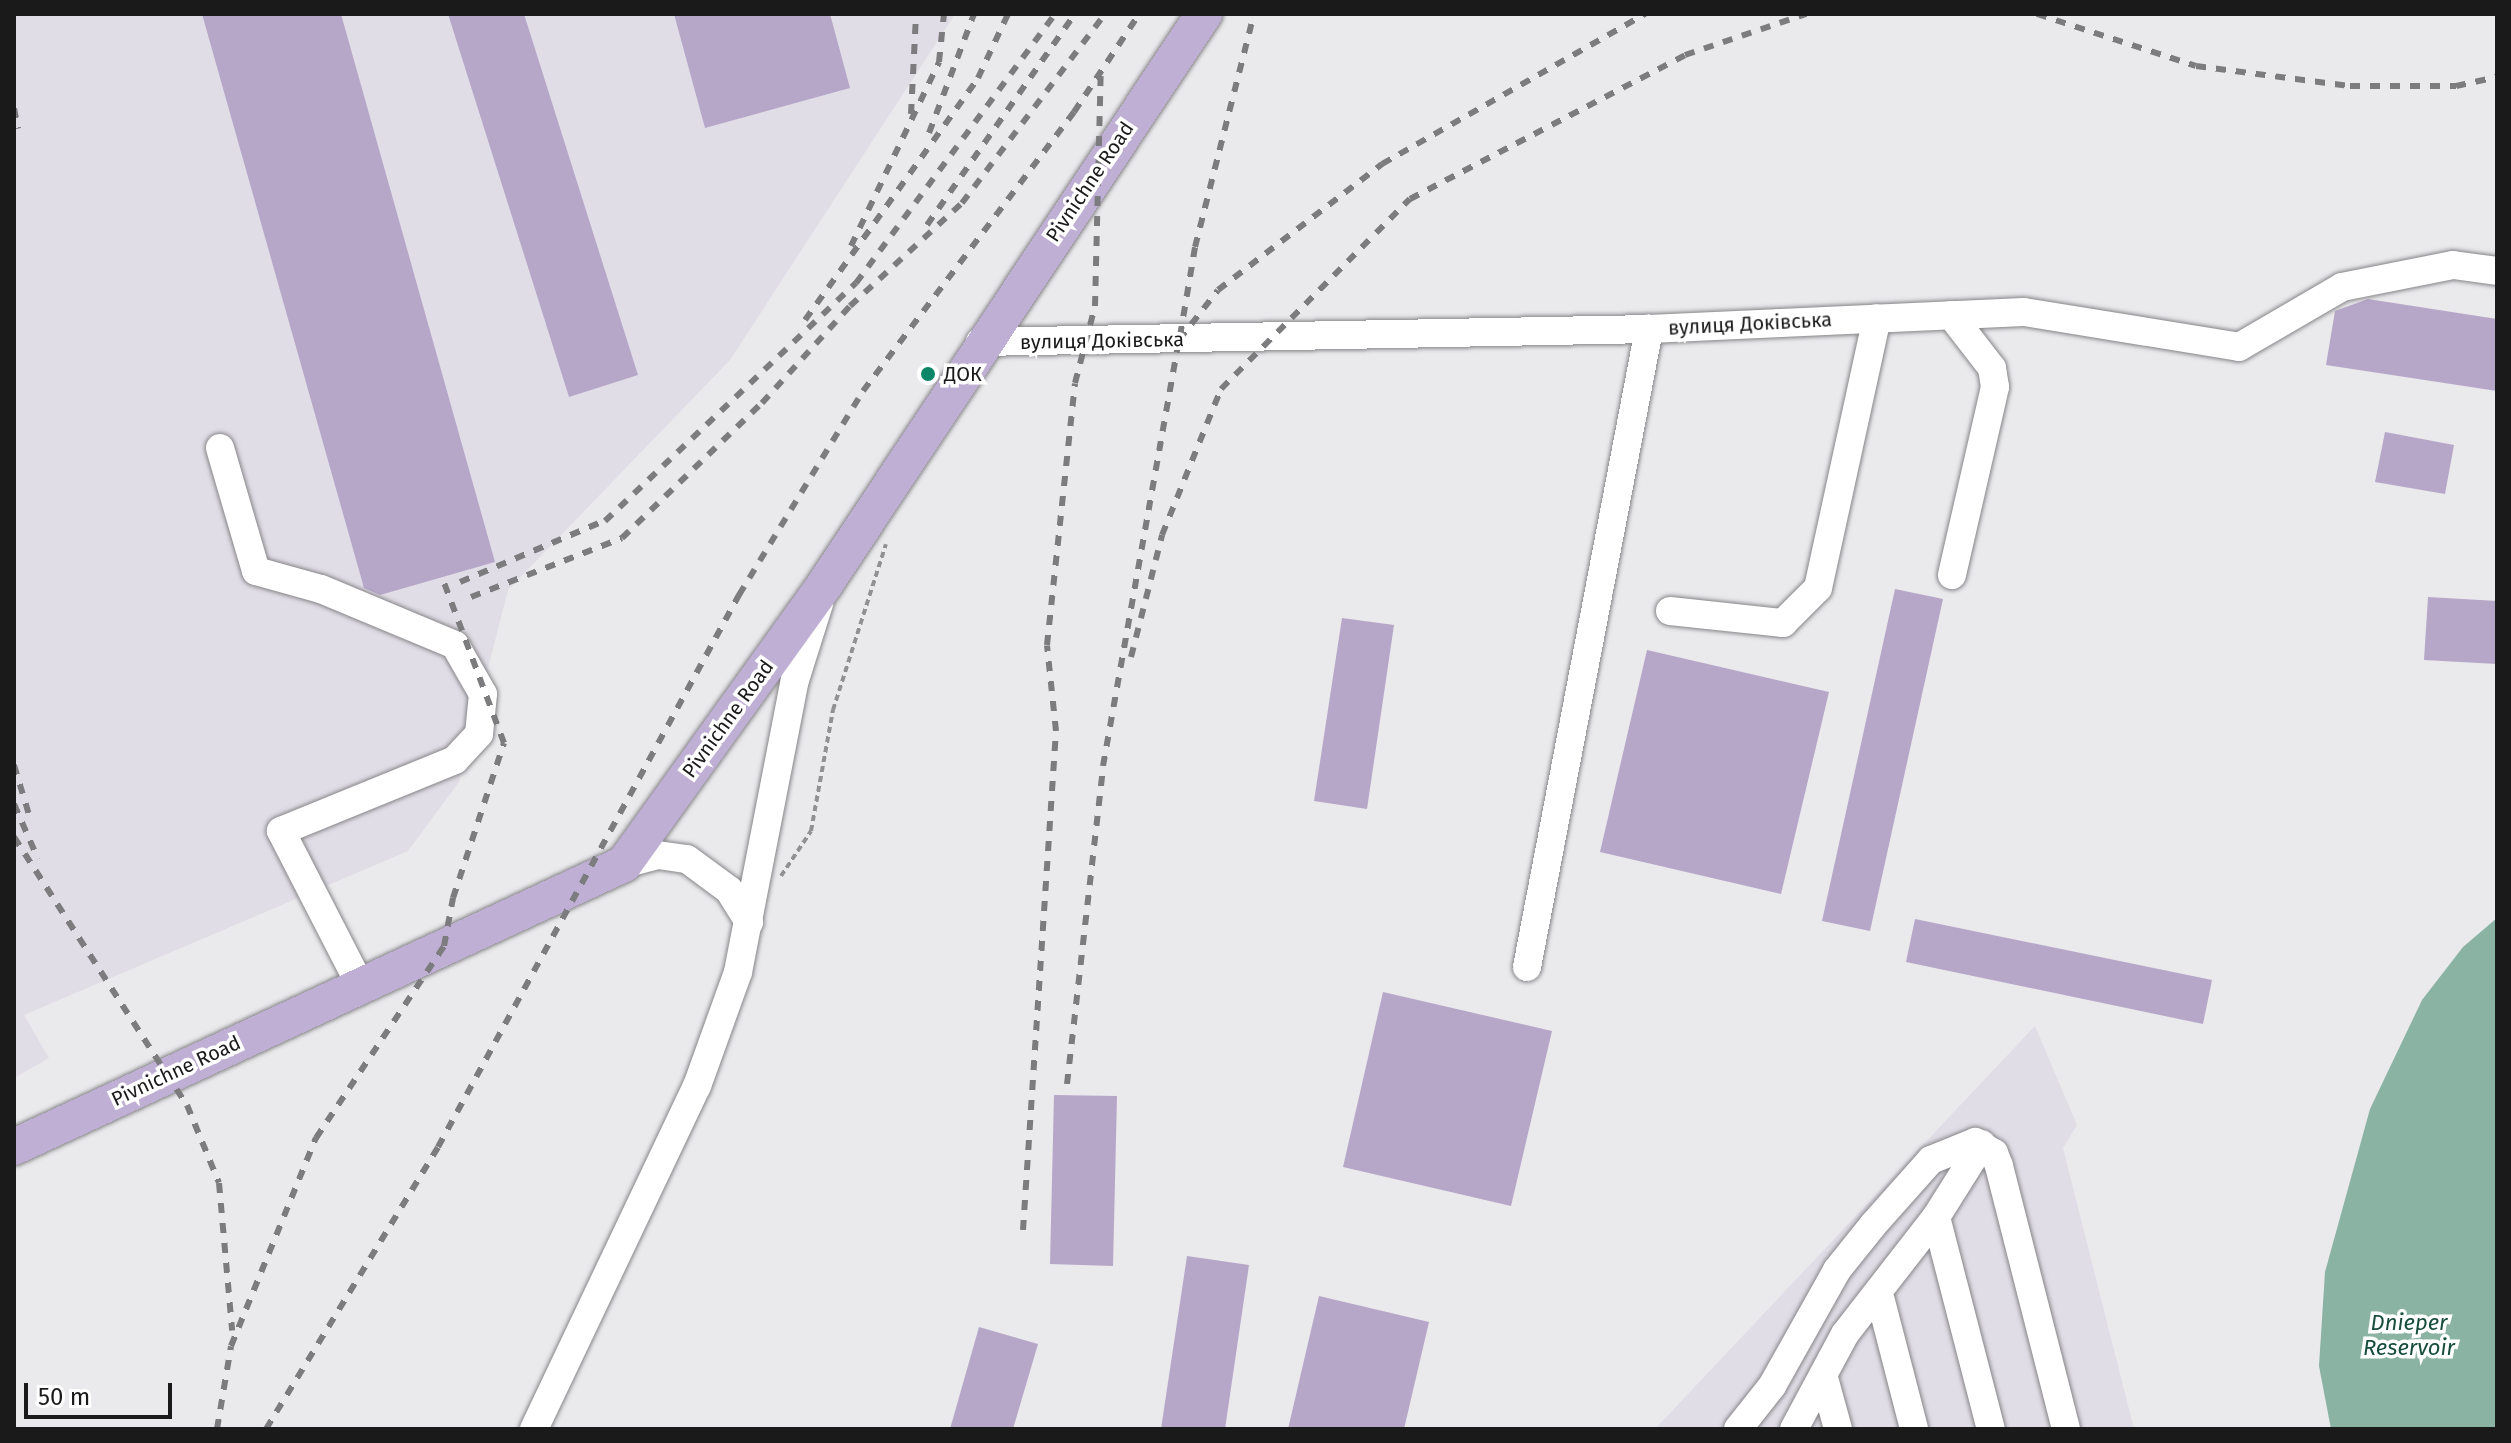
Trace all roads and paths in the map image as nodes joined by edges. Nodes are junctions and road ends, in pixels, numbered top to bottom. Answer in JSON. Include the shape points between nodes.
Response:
{"nodes":[{"id":1,"x":1204,"y":14,"type":"edge"},
{"id":2,"x":2497,"y":271,"type":"edge"},
{"id":3,"x":1951,"y":315,"type":"junction"},
{"id":4,"x":1877,"y":318,"type":"junction"},
{"id":5,"x":1649,"y":329,"type":"junction"},
{"id":6,"x":980,"y":342,"type":"junction"},
{"id":7,"x":220,"y":448,"type":"dead end"},
{"id":8,"x":891,"y":531,"type":"dead end"},
{"id":9,"x":1952,"y":575,"type":"dead end"},
{"id":10,"x":825,"y":584,"type":"junction"},
{"id":11,"x":1670,"y":611,"type":"dead end"},
{"id":12,"x":624,"y":864,"type":"junction"},
{"id":13,"x":776,"y":883,"type":"dead end"},
{"id":14,"x":749,"y":922,"type":"junction"},
{"id":15,"x":1527,"y":967,"type":"dead end"},
{"id":16,"x":359,"y":983,"type":"junction"},
{"id":17,"x":1982,"y":1144,"type":"junction"},
{"id":18,"x":14,"y":1147,"type":"edge"},
{"id":19,"x":1936,"y":1217,"type":"junction"},
{"id":20,"x":1881,"y":1301,"type":"dead end"},
{"id":21,"x":1824,"y":1378,"type":"junction"},
{"id":22,"x":534,"y":1429,"type":"edge"},
{"id":23,"x":1738,"y":1429,"type":"edge"},
{"id":24,"x":1794,"y":1429,"type":"edge"},
{"id":25,"x":1838,"y":1429,"type":"edge"},
{"id":26,"x":1914,"y":1429,"type":"edge"},
{"id":27,"x":1991,"y":1429,"type":"edge"},
{"id":28,"x":2066,"y":1429,"type":"edge"}],
"edges":[{"from":1,"to":6,"type":"main road","name":"Pivnichne Road"},
{"from":2,"to":3,"type":"street","name":"вулиця Доківська","via":[[2453,265],[2342,287],[2239,347],[2024,312]]},
{"from":3,"to":4,"type":"street","name":"вулиця Доківська"},
{"from":3,"to":9,"type":"street","via":[[1992,368],[1995,387]]},
{"from":4,"to":5,"type":"street","name":"вулиця Доківська"},
{"from":4,"to":11,"type":"street","via":[[1818,588],[1783,623]]},
{"from":5,"to":6,"type":"street","name":"вулиця Доківська"},
{"from":5,"to":15,"type":"street"},
{"from":6,"to":10,"type":"main road","name":"Pivnichne Road"},
{"from":7,"to":16,"type":"street","via":[[256,571],[321,589],[455,645],[483,694],[479,734],[455,760],[281,831]]},
{"from":8,"to":13,"type":"path","via":[[833,710],[811,831]]},
{"from":10,"to":12,"type":"main road","name":"Pivnichne Road"},
{"from":10,"to":14,"type":"street","via":[[795,680]]},
{"from":12,"to":14,"type":"street","via":[[658,855],[687,859],[729,890]]},
{"from":12,"to":16,"type":"main road","name":"Pivnichne Road"},
{"from":14,"to":22,"type":"street","via":[[738,972],[697,1086]]},
{"from":16,"to":18,"type":"main road","name":"Pivnichne Road"},
{"from":17,"to":19,"type":"street"},
{"from":17,"to":23,"type":"street","via":[[1931,1160],[1873,1225],[1837,1270],[1772,1386]]},
{"from":17,"to":28,"type":"street","via":[[1999,1166]]},
{"from":19,"to":21,"type":"street","via":[[1845,1334]]},
{"from":19,"to":27,"type":"street"},
{"from":20,"to":26,"type":"street"},
{"from":21,"to":24,"type":"street"},
{"from":21,"to":25,"type":"street"}]}
